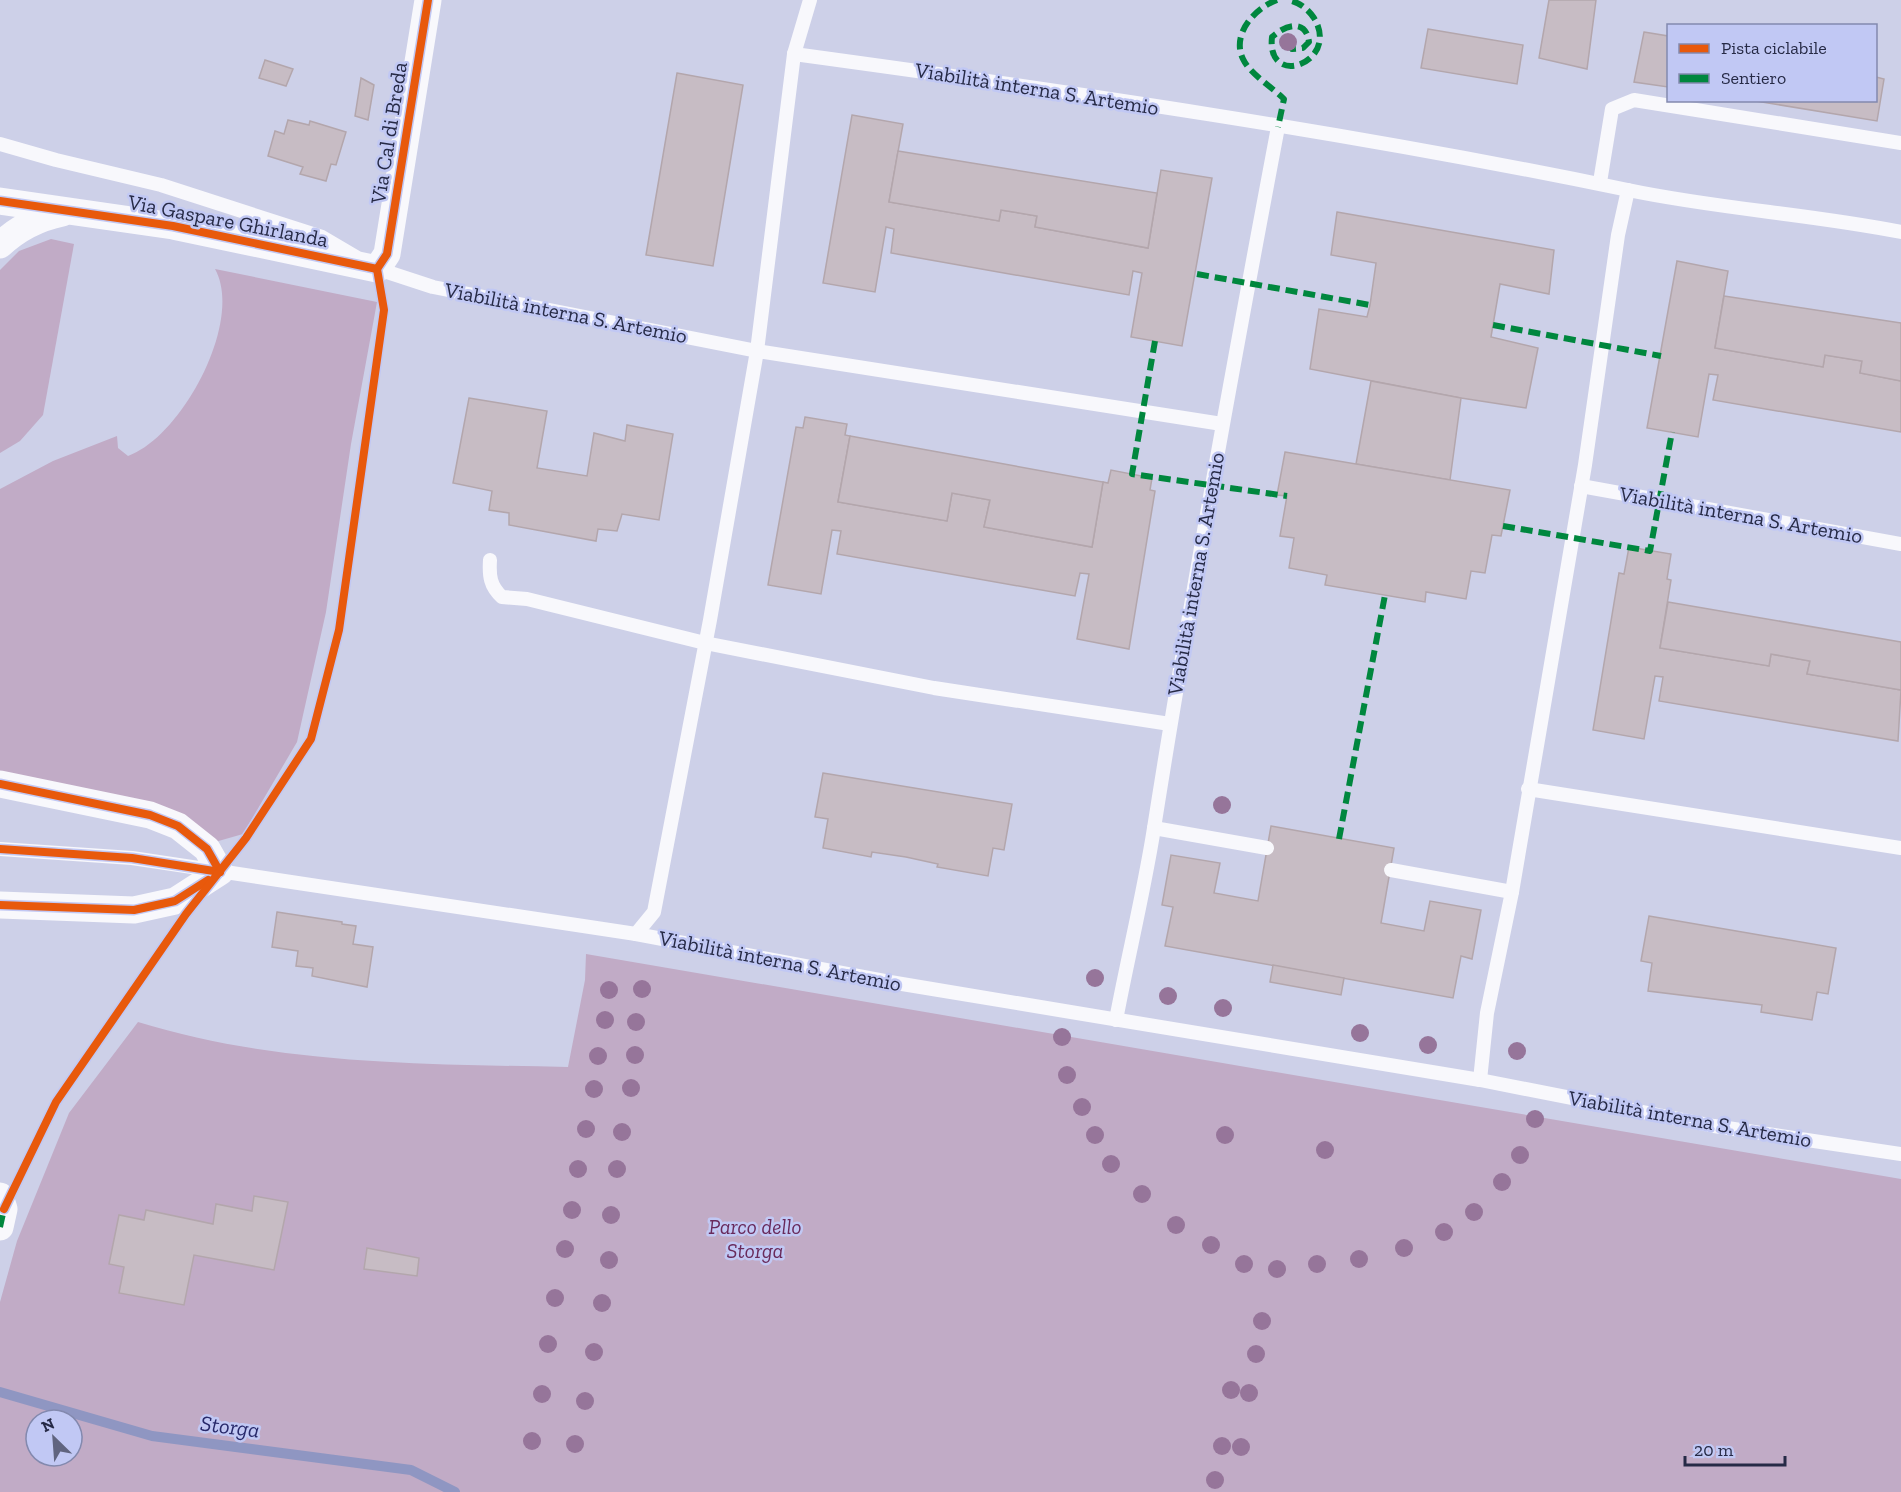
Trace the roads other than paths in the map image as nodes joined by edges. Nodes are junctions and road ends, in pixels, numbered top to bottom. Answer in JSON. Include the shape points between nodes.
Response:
{"nodes":[{"id":1,"x":428,"y":0,"type":"edge"},
{"id":2,"x":810,"y":0,"type":"edge"},
{"id":3,"x":794,"y":54,"type":"junction"},
{"id":4,"x":1278,"y":127,"type":"junction"},
{"id":5,"x":1901,"y":143,"type":"edge"},
{"id":6,"x":0,"y":144,"type":"edge"},
{"id":7,"x":1600,"y":182,"type":"junction"},
{"id":8,"x":1628,"y":190,"type":"junction"},
{"id":9,"x":0,"y":201,"type":"edge"},
{"id":10,"x":69,"y":212,"type":"junction"},
{"id":11,"x":1901,"y":232,"type":"edge"},
{"id":12,"x":0,"y":245,"type":"edge"},
{"id":13,"x":377,"y":269,"type":"junction"},
{"id":14,"x":757,"y":351,"type":"junction"},
{"id":15,"x":1222,"y":424,"type":"junction"},
{"id":16,"x":1581,"y":486,"type":"junction"},
{"id":17,"x":1901,"y":544,"type":"edge"},
{"id":18,"x":490,"y":560,"type":"dead end"},
{"id":19,"x":705,"y":644,"type":"junction"},
{"id":20,"x":1170,"y":724,"type":"junction"},
{"id":21,"x":0,"y":784,"type":"edge"},
{"id":22,"x":1528,"y":789,"type":"junction"},
{"id":23,"x":1155,"y":828,"type":"junction"},
{"id":24,"x":1267,"y":848,"type":"dead end"},
{"id":25,"x":1901,"y":848,"type":"edge"},
{"id":26,"x":0,"y":849,"type":"edge"},
{"id":27,"x":1391,"y":870,"type":"dead end"},
{"id":28,"x":220,"y":872,"type":"junction"},
{"id":29,"x":1512,"y":892,"type":"junction"},
{"id":30,"x":0,"y":905,"type":"edge"},
{"id":31,"x":636,"y":934,"type":"junction"},
{"id":32,"x":1116,"y":1020,"type":"junction"},
{"id":33,"x":1480,"y":1080,"type":"junction"},
{"id":34,"x":1901,"y":1154,"type":"edge"},
{"id":35,"x":0,"y":1196,"type":"edge"},
{"id":36,"x":0,"y":1227,"type":"edge"}],
"edges":[{"from":1,"to":13,"type":"street","name":"Via Cal di Breda","via":[[387,254]]},
{"from":2,"to":3,"type":"lane","name":"Viabilità interna S. Artemio"},
{"from":3,"to":4,"type":"lane","name":"Viabilità interna S. Artemio","via":[[1034,87]]},
{"from":3,"to":14,"type":"lane","name":"Viabilità interna S. Artemio"},
{"from":4,"to":7,"type":"lane","name":"Viabilità interna S. Artemio"},
{"from":4,"to":15,"type":"lane","name":"Viabilità interna S. Artemio"},
{"from":5,"to":7,"type":"lane","via":[[1634,100],[1612,109]]},
{"from":6,"to":13,"type":"lane","name":"Viabilità interna S. Artemio","via":[[160,185],[322,237]]},
{"from":7,"to":8,"type":"lane","name":"Viabilità interna S. Artemio"},
{"from":8,"to":11,"type":"lane","name":"Viabilità interna S. Artemio"},
{"from":8,"to":16,"type":"lane"},
{"from":9,"to":10,"type":"street","name":"Via Gaspare Ghirlanda"},
{"from":10,"to":12,"type":"street","via":[[43,216]]},
{"from":10,"to":13,"type":"street","name":"Via Gaspare Ghirlanda","via":[[173,226]]},
{"from":13,"to":14,"type":"lane","name":"Viabilità interna S. Artemio","via":[[433,287]]},
{"from":14,"to":15,"type":"lane","name":"Viabilità interna S. Artemio"},
{"from":14,"to":19,"type":"lane","name":"Viabilità interna S. Artemio"},
{"from":15,"to":20,"type":"lane","name":"Viabilità interna S. Artemio"},
{"from":16,"to":17,"type":"lane","name":"Viabilità interna S. Artemio"},
{"from":16,"to":22,"type":"lane"},
{"from":18,"to":19,"type":"lane","name":"Viabilità interna S. Artemio","via":[[489,575],[494,590],[502,597],[527,599]]},
{"from":19,"to":20,"type":"lane","name":"Viabilità interna S. Artemio","via":[[934,688]]},
{"from":19,"to":31,"type":"lane","name":"Viabilità interna S. Artemio","via":[[654,912]]},
{"from":20,"to":23,"type":"lane","name":"Viabilità interna S. Artemio"},
{"from":21,"to":28,"type":"street","via":[[177,826],[207,849]]},
{"from":22,"to":25,"type":"lane"},
{"from":22,"to":29,"type":"lane"},
{"from":23,"to":24,"type":"lane"},
{"from":23,"to":32,"type":"lane","name":"Viabilità interna S. Artemio"},
{"from":26,"to":28,"type":"lane","via":[[132,858]]},
{"from":27,"to":29,"type":"lane"},
{"from":28,"to":30,"type":"street","via":[[175,901],[134,910]]},
{"from":28,"to":31,"type":"lane"},
{"from":29,"to":33,"type":"lane","via":[[1487,1013]]},
{"from":31,"to":32,"type":"lane","name":"Viabilità interna S. Artemio"},
{"from":32,"to":33,"type":"lane","name":"Viabilità interna S. Artemio"},
{"from":33,"to":34,"type":"lane","name":"Viabilità interna S. Artemio","via":[[1714,1126]]},
{"from":35,"to":36,"type":"street","via":[[4,1209]]}]}
